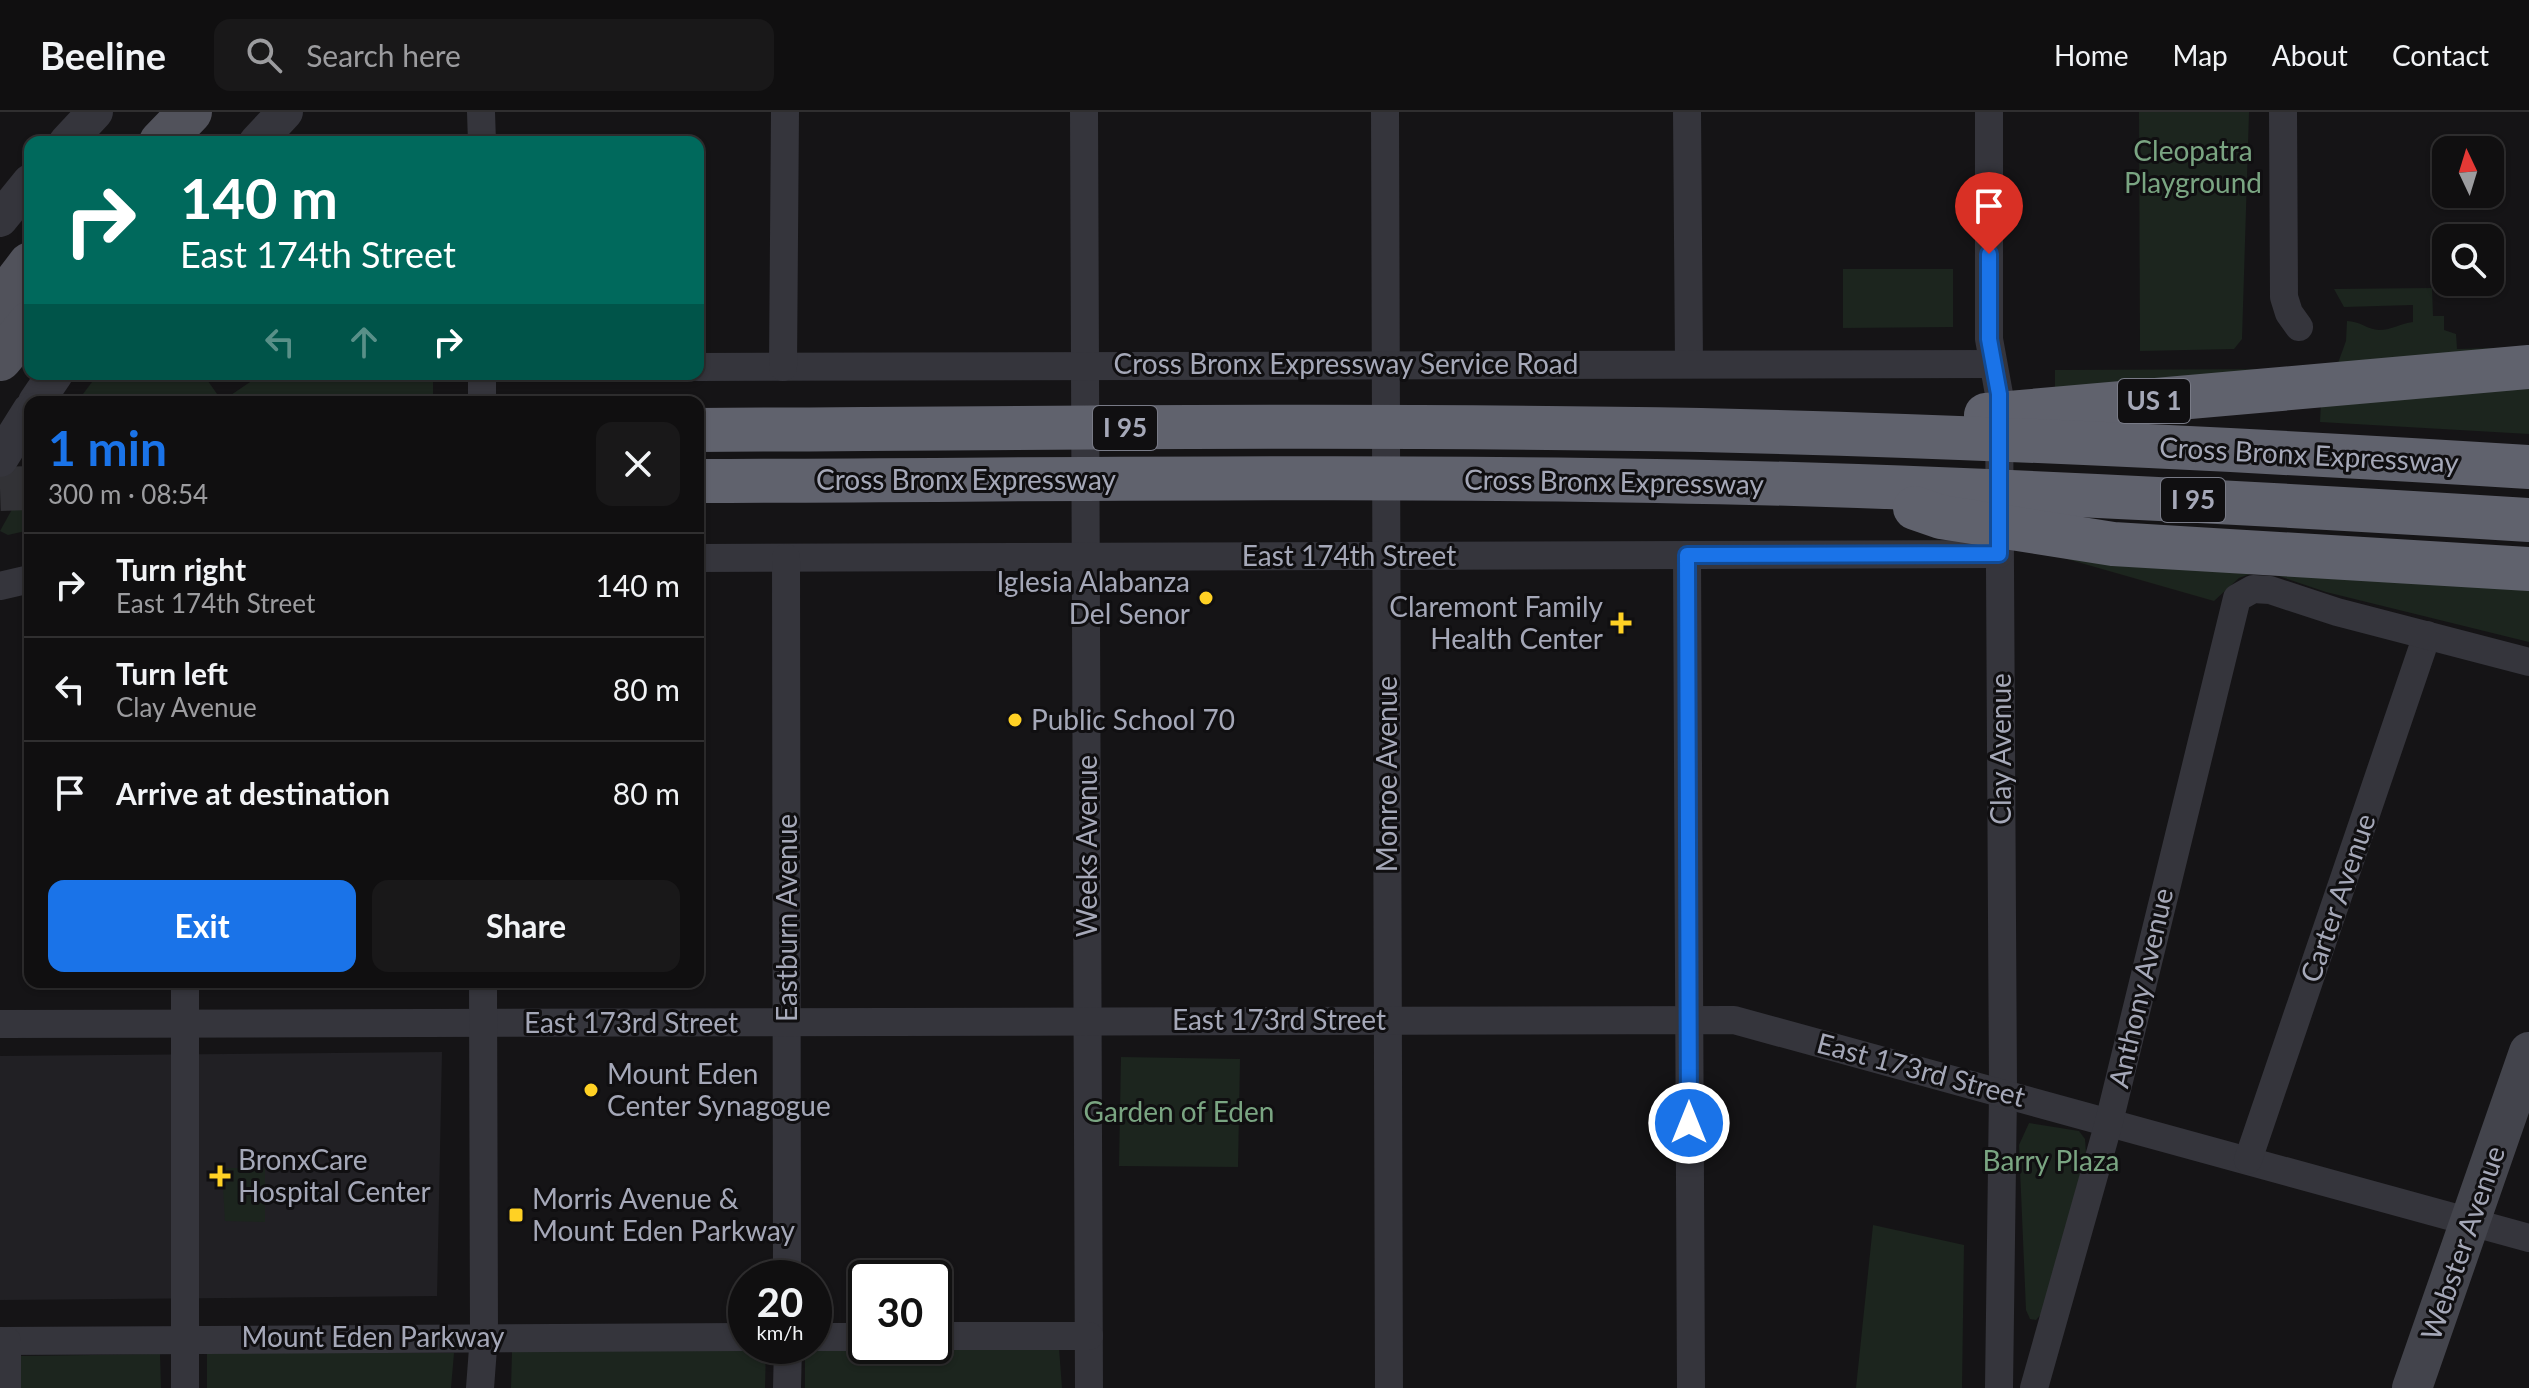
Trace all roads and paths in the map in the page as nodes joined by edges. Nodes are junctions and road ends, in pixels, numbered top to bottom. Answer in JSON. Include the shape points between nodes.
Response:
{"nodes":[{"id":1,"x":95,"y":112,"type":"edge"},
{"id":2,"x":190,"y":112,"type":"edge"},
{"id":3,"x":285,"y":112,"type":"edge"},
{"id":4,"x":481,"y":112,"type":"edge"},
{"id":5,"x":785,"y":112,"type":"edge"},
{"id":6,"x":1084,"y":112,"type":"edge"},
{"id":7,"x":1385,"y":112,"type":"edge"},
{"id":8,"x":1687,"y":112,"type":"edge"},
{"id":9,"x":1989,"y":112,"type":"edge"},
{"id":10,"x":2283,"y":112,"type":"edge"},
{"id":11,"x":73,"y":136,"type":"edge"},
{"id":12,"x":167,"y":136,"type":"edge"},
{"id":13,"x":263,"y":136,"type":"edge"},
{"id":14,"x":482,"y":136,"type":"edge"},
{"id":15,"x":24,"y":189,"type":"edge"},
{"id":16,"x":0,"y":219,"type":"edge"},
{"id":17,"x":24,"y":272,"type":"edge"},
{"id":18,"x":0,"y":303,"type":"edge"},
{"id":19,"x":2299,"y":327,"type":"dead end"},
{"id":20,"x":24,"y":330,"type":"edge"},
{"id":21,"x":0,"y":359,"type":"edge"},
{"id":22,"x":1386,"y":363,"type":"junction"},
{"id":23,"x":1689,"y":363,"type":"junction"},
{"id":24,"x":1993,"y":364,"type":"junction"},
{"id":25,"x":1085,"y":365,"type":"junction"},
{"id":26,"x":704,"y":367,"type":"edge"},
{"id":27,"x":783,"y":367,"type":"junction"},
{"id":28,"x":2529,"y":367,"type":"edge"},
{"id":29,"x":24,"y":421,"type":"edge"},
{"id":30,"x":704,"y":430,"type":"edge"},
{"id":31,"x":1778,"y":432,"type":"junction"},
{"id":32,"x":0,"y":459,"type":"edge"},
{"id":33,"x":2529,"y":467,"type":"edge"},
{"id":34,"x":704,"y":481,"type":"edge"},
{"id":35,"x":1857,"y":486,"type":"junction"},
{"id":36,"x":2529,"y":520,"type":"edge"},
{"id":37,"x":1999,"y":548,"type":"junction"},
{"id":38,"x":1687,"y":555,"type":"junction"},
{"id":39,"x":1387,"y":556,"type":"junction"},
{"id":40,"x":1086,"y":557,"type":"junction"},
{"id":41,"x":704,"y":558,"type":"edge"},
{"id":42,"x":786,"y":558,"type":"junction"},
{"id":43,"x":2529,"y":569,"type":"edge"},
{"id":44,"x":24,"y":580,"type":"edge"},
{"id":45,"x":0,"y":586,"type":"edge"},
{"id":46,"x":2427,"y":635,"type":"junction"},
{"id":47,"x":2529,"y":662,"type":"edge"},
{"id":48,"x":185,"y":988,"type":"edge"},
{"id":49,"x":483,"y":988,"type":"edge"},
{"id":50,"x":1689,"y":1018,"type":"junction"},
{"id":51,"x":1388,"y":1020,"type":"junction"},
{"id":52,"x":787,"y":1022,"type":"junction"},
{"id":53,"x":1087,"y":1022,"type":"junction"},
{"id":54,"x":483,"y":1023,"type":"junction"},
{"id":55,"x":0,"y":1024,"type":"edge"},
{"id":56,"x":185,"y":1025,"type":"junction"},
{"id":57,"x":2529,"y":1052,"type":"edge"},
{"id":58,"x":2003,"y":1093,"type":"junction"},
{"id":59,"x":2109,"y":1122,"type":"junction"},
{"id":60,"x":2248,"y":1160,"type":"junction"},
{"id":61,"x":2470,"y":1221,"type":"junction"},
{"id":62,"x":2529,"y":1238,"type":"edge"},
{"id":63,"x":787,"y":1260,"type":"edge"},
{"id":64,"x":484,"y":1335,"type":"junction"},
{"id":65,"x":952,"y":1336,"type":"edge"},
{"id":66,"x":1089,"y":1336,"type":"junction"},
{"id":67,"x":728,"y":1337,"type":"edge"},
{"id":68,"x":185,"y":1339,"type":"junction"},
{"id":69,"x":4,"y":1341,"type":"edge"},
{"id":70,"x":788,"y":1364,"type":"edge"},
{"id":71,"x":7,"y":1388,"type":"edge"},
{"id":72,"x":185,"y":1388,"type":"edge"},
{"id":73,"x":480,"y":1388,"type":"edge"},
{"id":74,"x":787,"y":1388,"type":"edge"},
{"id":75,"x":1089,"y":1388,"type":"edge"},
{"id":76,"x":1389,"y":1388,"type":"edge"},
{"id":77,"x":1691,"y":1388,"type":"edge"},
{"id":78,"x":1999,"y":1388,"type":"edge"},
{"id":79,"x":2034,"y":1388,"type":"edge"},
{"id":80,"x":2412,"y":1388,"type":"edge"}],
"edges":[{"from":1,"to":11,"type":"street"},
{"from":2,"to":12,"type":"main road"},
{"from":3,"to":13,"type":"street"},
{"from":4,"to":14,"type":"street"},
{"from":5,"to":27,"type":"street"},
{"from":6,"to":25,"type":"street","name":"Weeks Avenue"},
{"from":7,"to":22,"type":"street","name":"Monroe Avenue"},
{"from":8,"to":23,"type":"street"},
{"from":9,"to":24,"type":"street","name":"Clay Avenue"},
{"from":10,"to":19,"type":"street","via":[[2283,287],[2289,313]]},
{"from":15,"to":16,"type":"street"},
{"from":17,"to":18,"type":"main road"},
{"from":20,"to":21,"type":"main road"},
{"from":22,"to":23,"type":"street","name":"Cross Bronx Expressway Service Road"},
{"from":22,"to":25,"type":"street","name":"Cross Bronx Expressway Service Road"},
{"from":22,"to":39,"type":"street","name":"Monroe Avenue"},
{"from":23,"to":24,"type":"street","name":"Cross Bronx Expressway Service Road"},
{"from":24,"to":37,"type":"street","name":"Clay Avenue","via":[[1999,394]]},
{"from":25,"to":27,"type":"street","name":"Cross Bronx Expressway Service Road"},
{"from":25,"to":40,"type":"street","name":"Weeks Avenue"},
{"from":26,"to":27,"type":"street","name":"Cross Bronx Expressway Service Road"},
{"from":28,"to":31,"type":"highway","number":"US 1"},
{"from":29,"to":32,"type":"street"},
{"from":30,"to":31,"type":"highway","name":"Cross Bronx Expressway","number":"I 95","via":[[1359,427]]},
{"from":31,"to":33,"type":"highway","name":"Cross Bronx Expressway","number":"I 95","via":[[2083,442]]},
{"from":34,"to":35,"type":"highway","name":"Cross Bronx Expressway","number":"I 95","via":[[1390,479]]},
{"from":35,"to":36,"type":"highway","name":"Cross Bronx Expressway","number":"I 95"},
{"from":35,"to":43,"type":"highway","via":[[1941,517],[2113,544]]},
{"from":37,"to":38,"type":"street","name":"East 174th Street"},
{"from":37,"to":58,"type":"street","name":"Clay Avenue"},
{"from":38,"to":39,"type":"street","name":"East 174th Street"},
{"from":38,"to":50,"type":"street"},
{"from":39,"to":40,"type":"street","name":"East 174th Street"},
{"from":39,"to":51,"type":"street","name":"Monroe Avenue"},
{"from":40,"to":42,"type":"street","name":"East 174th Street"},
{"from":40,"to":53,"type":"street","name":"Weeks Avenue"},
{"from":41,"to":42,"type":"street","name":"East 174th Street"},
{"from":42,"to":52,"type":"street","name":"Eastburn Avenue"},
{"from":44,"to":45,"type":"street"},
{"from":46,"to":47,"type":"street"},
{"from":46,"to":59,"type":"street","name":"Anthony Avenue","via":[[2270,590],[2246,591],[2232,607]]},
{"from":46,"to":60,"type":"street","name":"Carter Avenue"},
{"from":48,"to":56,"type":"street"},
{"from":49,"to":54,"type":"street"},
{"from":50,"to":51,"type":"street","name":"East 173rd Street"},
{"from":50,"to":58,"type":"street","name":"East 173rd Street","via":[[1753,1024]]},
{"from":50,"to":77,"type":"street"},
{"from":51,"to":53,"type":"street","name":"East 173rd Street"},
{"from":51,"to":76,"type":"street","name":"Monroe Avenue"},
{"from":52,"to":53,"type":"street","name":"East 173rd Street"},
{"from":52,"to":54,"type":"street","name":"East 173rd Street"},
{"from":52,"to":63,"type":"street","name":"Eastburn Avenue"},
{"from":53,"to":66,"type":"street","name":"Weeks Avenue"},
{"from":54,"to":56,"type":"street","name":"East 173rd Street"},
{"from":54,"to":64,"type":"street"},
{"from":55,"to":56,"type":"street","name":"East 173rd Street"},
{"from":56,"to":68,"type":"street"},
{"from":57,"to":61,"type":"main road","name":"Webster Avenue"},
{"from":58,"to":59,"type":"street","name":"East 173rd Street"},
{"from":58,"to":78,"type":"street","name":"Clay Avenue"},
{"from":59,"to":60,"type":"street","name":"East 173rd Street"},
{"from":59,"to":79,"type":"street","name":"Anthony Avenue"},
{"from":60,"to":61,"type":"street","name":"East 173rd Street"},
{"from":61,"to":62,"type":"street","name":"East 173rd Street"},
{"from":61,"to":80,"type":"main road","name":"Webster Avenue"},
{"from":64,"to":67,"type":"street","name":"Mount Eden Parkway"},
{"from":64,"to":68,"type":"street","name":"Mount Eden Parkway"},
{"from":64,"to":73,"type":"street"},
{"from":65,"to":66,"type":"street"},
{"from":66,"to":75,"type":"street","name":"Weeks Avenue"},
{"from":68,"to":69,"type":"street","name":"Mount Eden Parkway"},
{"from":68,"to":72,"type":"street"},
{"from":69,"to":71,"type":"street"},
{"from":70,"to":74,"type":"street"}]}
